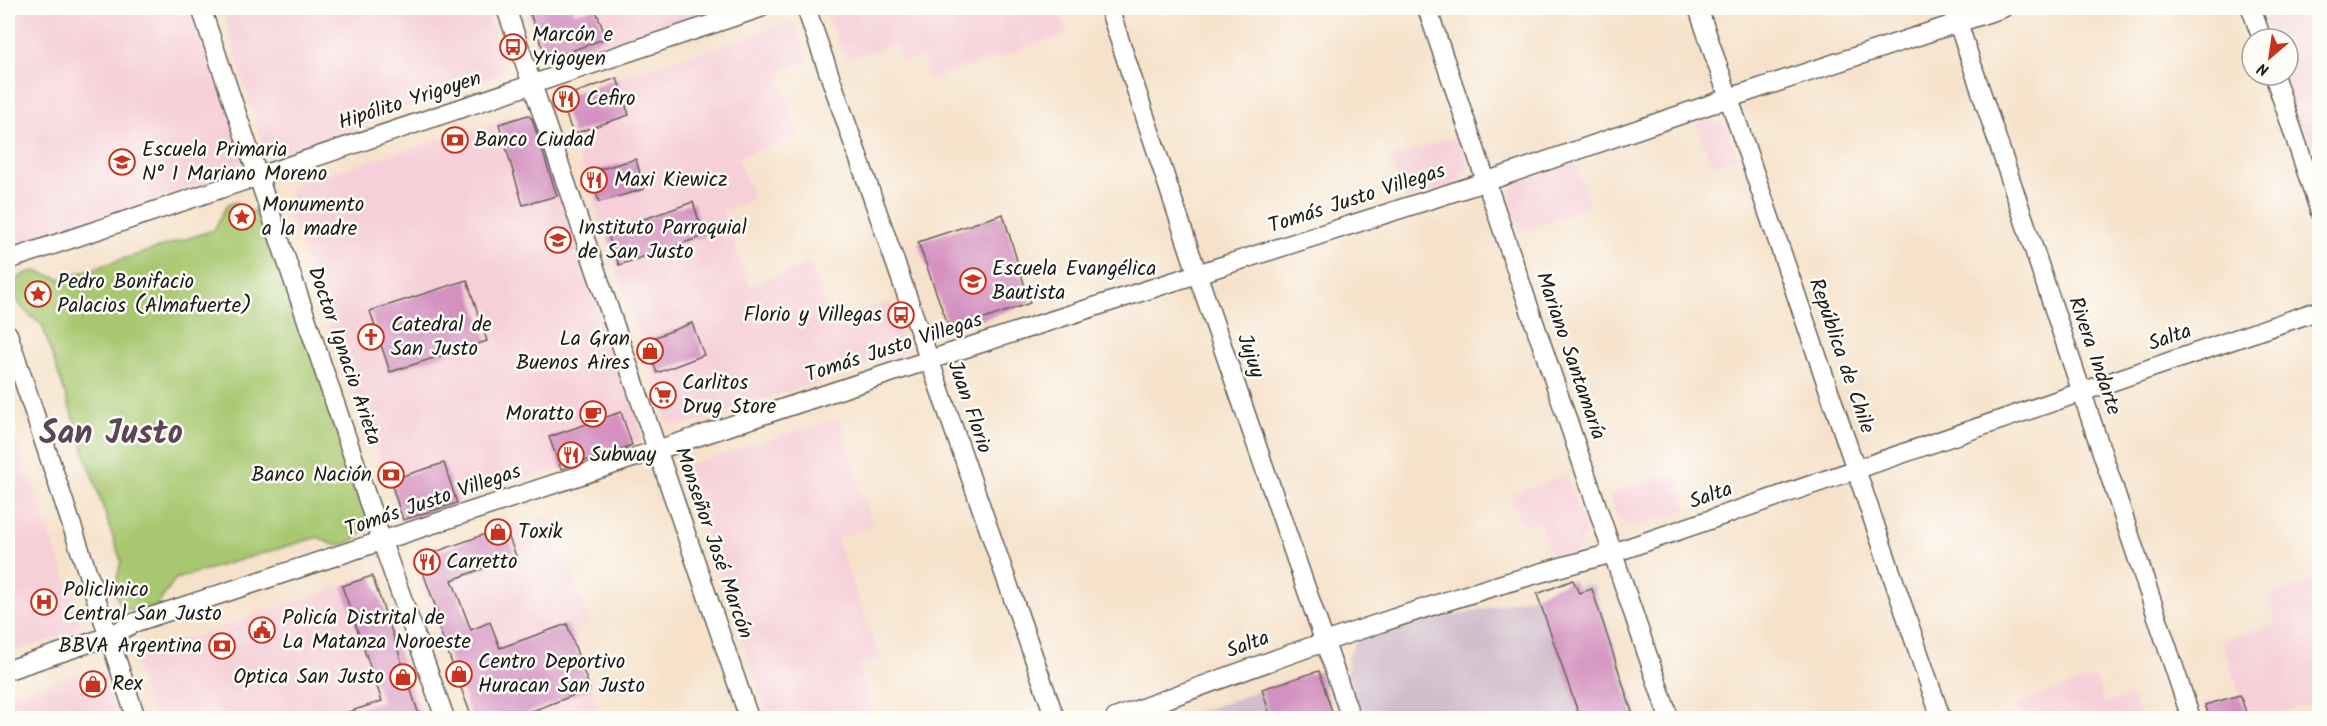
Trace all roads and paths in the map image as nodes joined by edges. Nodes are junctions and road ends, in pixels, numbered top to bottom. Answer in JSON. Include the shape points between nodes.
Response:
{"nodes":[{"id":1,"x":201,"y":8,"type":"edge"},
{"id":2,"x":506,"y":8,"type":"edge"},
{"id":3,"x":760,"y":8,"type":"edge"},
{"id":4,"x":806,"y":8,"type":"edge"},
{"id":5,"x":1109,"y":8,"type":"edge"},
{"id":6,"x":1427,"y":8,"type":"edge"},
{"id":7,"x":1698,"y":8,"type":"edge"},
{"id":8,"x":2003,"y":8,"type":"edge"},
{"id":9,"x":2251,"y":8,"type":"edge"},
{"id":10,"x":1956,"y":15,"type":"edge"},
{"id":11,"x":2258,"y":27,"type":"edge"},
{"id":12,"x":532,"y":83,"type":"junction"},
{"id":13,"x":2278,"y":87,"type":"edge"},
{"id":14,"x":1729,"y":98,"type":"junction"},
{"id":15,"x":259,"y":174,"type":"junction"},
{"id":16,"x":1488,"y":181,"type":"junction"},
{"id":17,"x":2319,"y":212,"type":"edge"},
{"id":18,"x":8,"y":260,"type":"edge"},
{"id":19,"x":1197,"y":273,"type":"junction"},
{"id":20,"x":2319,"y":310,"type":"edge"},
{"id":21,"x":8,"y":334,"type":"edge"},
{"id":22,"x":929,"y":361,"type":"junction"},
{"id":23,"x":2083,"y":393,"type":"junction"},
{"id":24,"x":657,"y":449,"type":"junction"},
{"id":25,"x":1856,"y":470,"type":"junction"},
{"id":26,"x":382,"y":542,"type":"junction"},
{"id":27,"x":1613,"y":553,"type":"junction"},
{"id":28,"x":110,"y":636,"type":"junction"},
{"id":29,"x":1324,"y":641,"type":"junction"},
{"id":30,"x":8,"y":670,"type":"edge"},
{"id":31,"x":136,"y":718,"type":"edge"},
{"id":32,"x":445,"y":718,"type":"edge"},
{"id":33,"x":749,"y":718,"type":"edge"},
{"id":34,"x":1055,"y":718,"type":"edge"},
{"id":35,"x":1114,"y":718,"type":"edge"},
{"id":36,"x":1351,"y":718,"type":"edge"},
{"id":37,"x":1669,"y":718,"type":"edge"},
{"id":38,"x":1941,"y":718,"type":"edge"},
{"id":39,"x":2191,"y":718,"type":"edge"}],
"edges":[{"from":1,"to":15,"type":"street","name":"Doctor Ignacio Arieta"},
{"from":2,"to":12,"type":"street","name":"Monseñor José Marcón"},
{"from":3,"to":12,"type":"street","name":"Hipólito Yrigoyen"},
{"from":4,"to":22,"type":"street","name":"Juan Florio"},
{"from":5,"to":19,"type":"street","name":"Jujuy"},
{"from":6,"to":16,"type":"street","name":"Mariano Santamaría"},
{"from":7,"to":14,"type":"street","name":"República de Chile"},
{"from":8,"to":10,"type":"street","name":"Tomás Justo Villegas"},
{"from":9,"to":11,"type":"street"},
{"from":10,"to":14,"type":"street","name":"Tomás Justo Villegas"},
{"from":10,"to":23,"type":"street","name":"Rivera Indarte"},
{"from":12,"to":15,"type":"street","name":"Hipólito Yrigoyen"},
{"from":12,"to":24,"type":"street","name":"Monseñor José Marcón"},
{"from":13,"to":17,"type":"street"},
{"from":14,"to":16,"type":"street","name":"Tomás Justo Villegas"},
{"from":14,"to":25,"type":"street","name":"República de Chile"},
{"from":15,"to":18,"type":"street","name":"Hipólito Yrigoyen"},
{"from":15,"to":26,"type":"street","name":"Doctor Ignacio Arieta"},
{"from":16,"to":19,"type":"street","name":"Tomás Justo Villegas"},
{"from":16,"to":27,"type":"street","name":"Mariano Santamaría"},
{"from":19,"to":22,"type":"street","name":"Tomás Justo Villegas"},
{"from":19,"to":29,"type":"street","name":"Jujuy"},
{"from":20,"to":23,"type":"street","name":"Salta"},
{"from":21,"to":28,"type":"street"},
{"from":22,"to":24,"type":"street","name":"Tomás Justo Villegas"},
{"from":22,"to":34,"type":"street","name":"Juan Florio"},
{"from":23,"to":25,"type":"street","name":"Salta"},
{"from":23,"to":39,"type":"street","name":"Rivera Indarte"},
{"from":24,"to":26,"type":"street","name":"Tomás Justo Villegas"},
{"from":24,"to":33,"type":"street","name":"Monseñor José Marcón"},
{"from":25,"to":27,"type":"street","name":"Salta"},
{"from":25,"to":38,"type":"street","name":"República de Chile"},
{"from":26,"to":28,"type":"street","name":"Tomás Justo Villegas","via":[[136,622]]},
{"from":26,"to":32,"type":"street","name":"Doctor Ignacio Arieta"},
{"from":27,"to":29,"type":"street","name":"Salta","via":[[1521,577]]},
{"from":27,"to":37,"type":"street","name":"Mariano Santamaría"},
{"from":28,"to":30,"type":"street","name":"Tomás Justo Villegas"},
{"from":28,"to":31,"type":"street"},
{"from":29,"to":35,"type":"street","name":"Salta"},
{"from":29,"to":36,"type":"street","name":"Jujuy"}]}
